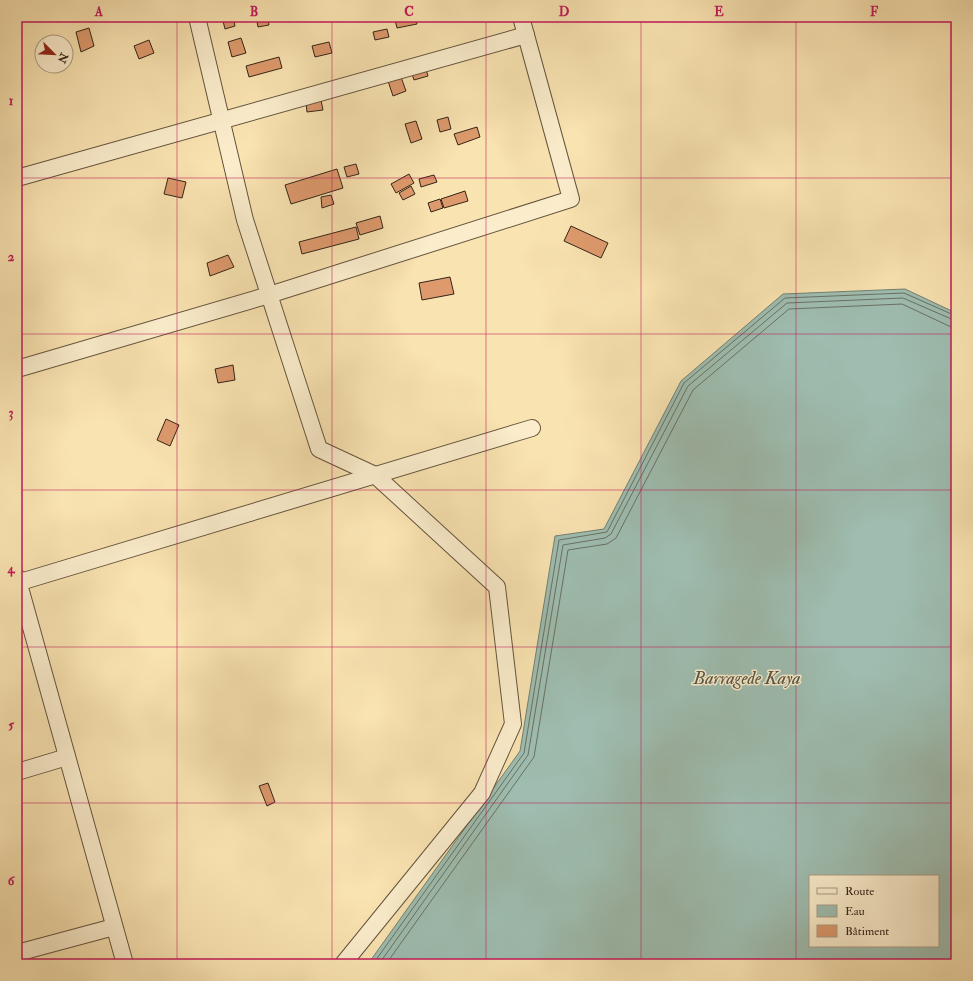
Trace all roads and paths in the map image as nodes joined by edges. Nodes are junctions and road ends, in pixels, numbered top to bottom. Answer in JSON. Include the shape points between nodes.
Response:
{"nodes":[{"id":1,"x":197,"y":17,"type":"edge"},
{"id":2,"x":521,"y":17,"type":"edge"},
{"id":3,"x":526,"y":35,"type":"junction"},
{"id":4,"x":221,"y":120,"type":"junction"},
{"id":5,"x":17,"y":178,"type":"edge"},
{"id":6,"x":269,"y":295,"type":"junction"},
{"id":7,"x":17,"y":368,"type":"edge"},
{"id":8,"x":532,"y":428,"type":"dead end"},
{"id":9,"x":375,"y":475,"type":"junction"},
{"id":10,"x":18,"y":581,"type":"edge"},
{"id":11,"x":67,"y":757,"type":"junction"},
{"id":12,"x":17,"y":772,"type":"edge"},
{"id":13,"x":114,"y":927,"type":"junction"},
{"id":14,"x":17,"y":953,"type":"edge"},
{"id":15,"x":125,"y":964,"type":"edge"},
{"id":16,"x":343,"y":964,"type":"edge"}],
"edges":[{"from":1,"to":4,"type":"street"},
{"from":2,"to":3,"type":"street"},
{"from":3,"to":4,"type":"street"},
{"from":3,"to":6,"type":"street","via":[[570,199]]},
{"from":4,"to":5,"type":"street"},
{"from":4,"to":6,"type":"street","via":[[245,220]]},
{"from":6,"to":7,"type":"street"},
{"from":6,"to":9,"type":"street","via":[[319,449]]},
{"from":8,"to":9,"type":"street"},
{"from":9,"to":10,"type":"street"},
{"from":9,"to":16,"type":"street","via":[[497,587],[513,724],[482,793]]},
{"from":10,"to":11,"type":"street"},
{"from":11,"to":12,"type":"street"},
{"from":11,"to":13,"type":"street"},
{"from":13,"to":14,"type":"street"},
{"from":13,"to":15,"type":"street"}]}
